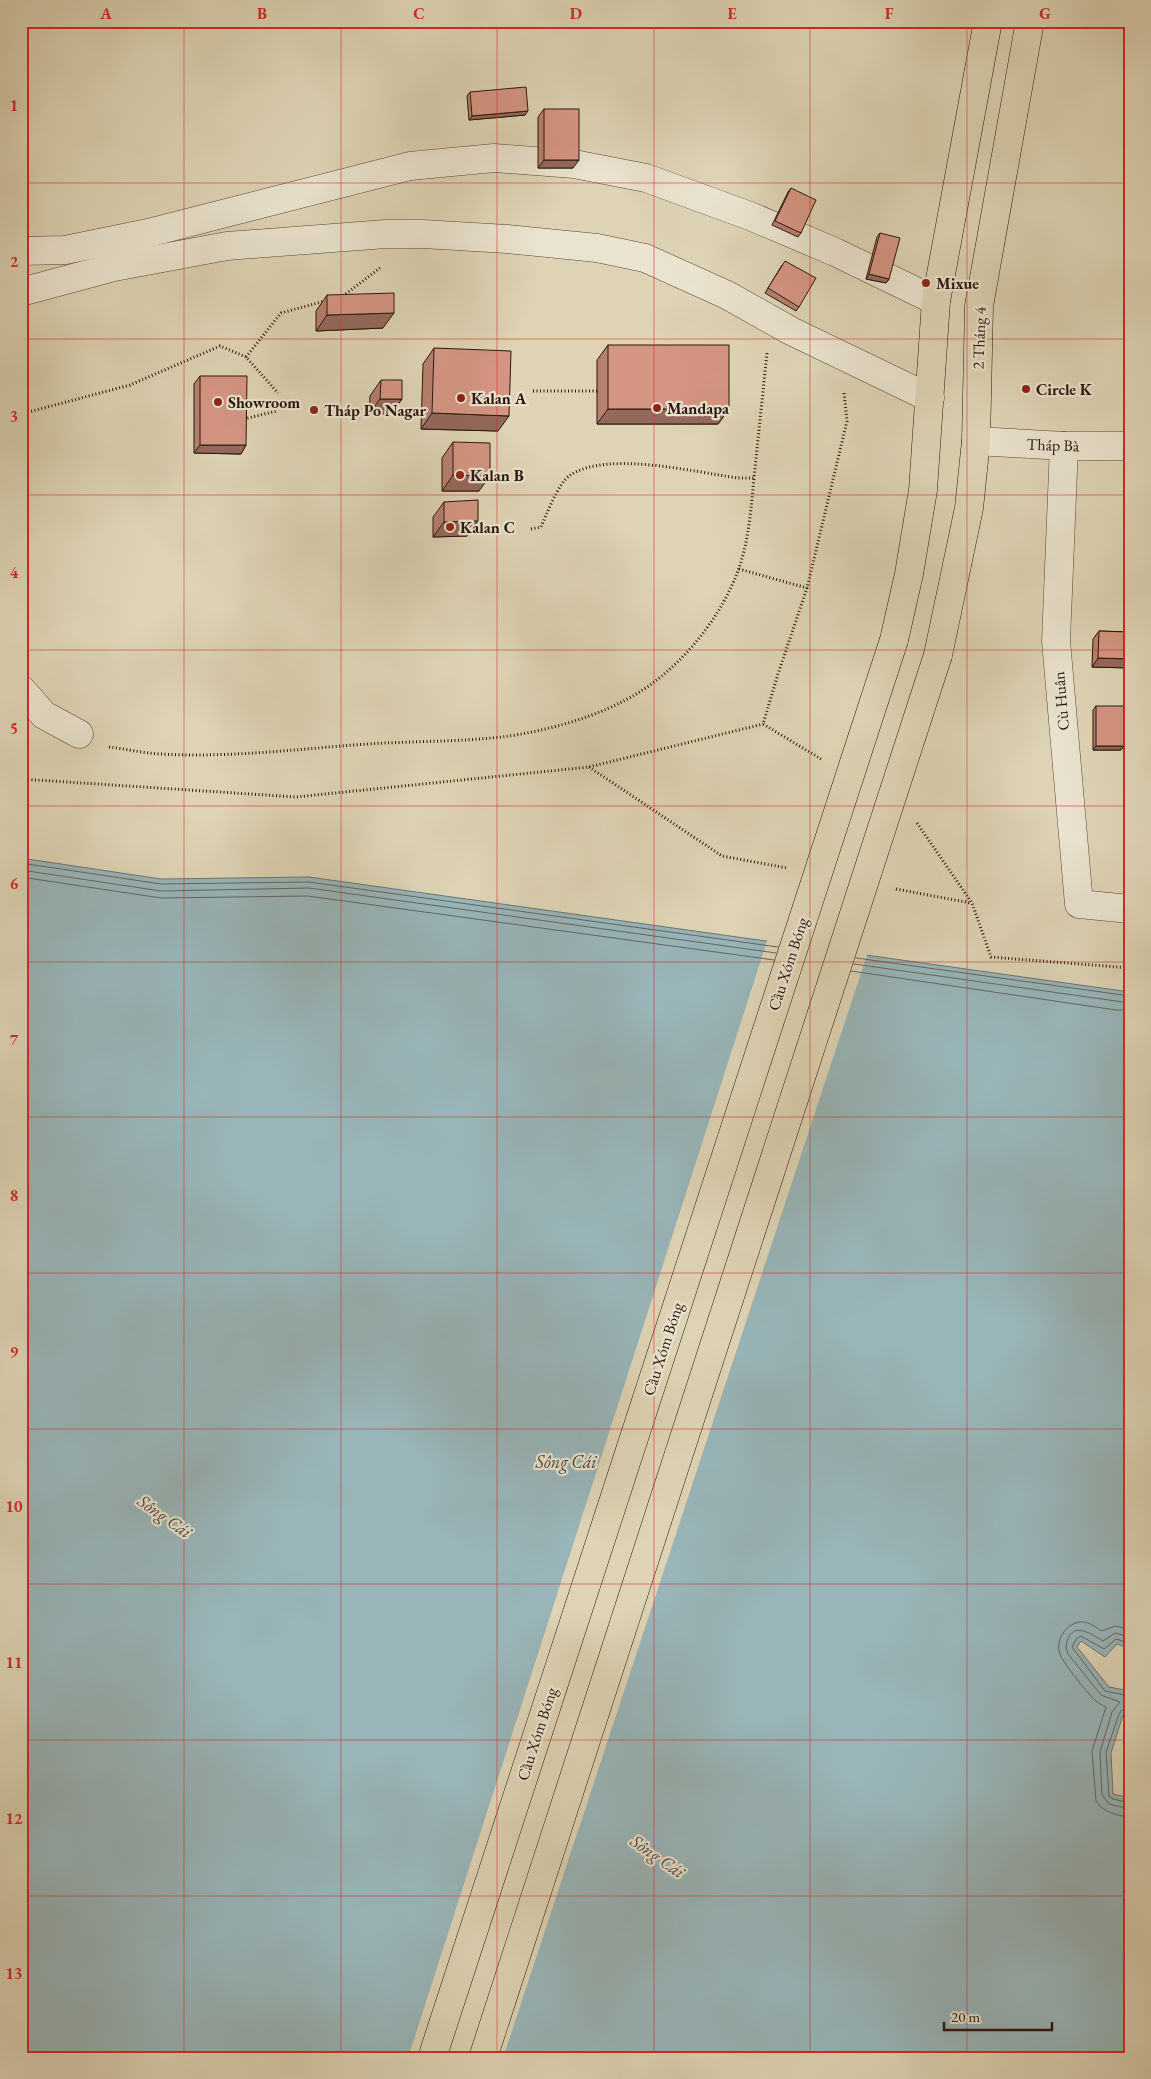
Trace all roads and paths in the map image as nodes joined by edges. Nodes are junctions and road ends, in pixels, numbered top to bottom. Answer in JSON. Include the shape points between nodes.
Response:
{"nodes":[{"id":1,"x":988,"y":21,"type":"edge"},
{"id":2,"x":1030,"y":21,"type":"edge"},
{"id":3,"x":21,"y":251,"type":"edge"},
{"id":4,"x":381,"y":268,"type":"dead end"},
{"id":5,"x":21,"y":292,"type":"edge"},
{"id":6,"x":336,"y":298,"type":"edge"},
{"id":7,"x":326,"y":301,"type":"edge"},
{"id":8,"x":936,"y":301,"type":"junction"},
{"id":9,"x":771,"y":347,"type":"dead end"},
{"id":10,"x":840,"y":354,"type":"junction"},
{"id":11,"x":246,"y":357,"type":"junction"},
{"id":12,"x":533,"y":391,"type":"dead end"},
{"id":13,"x":597,"y":391,"type":"dead end"},
{"id":14,"x":278,"y":393,"type":"dead end"},
{"id":15,"x":930,"y":398,"type":"junction"},
{"id":16,"x":277,"y":411,"type":"dead end"},
{"id":17,"x":21,"y":414,"type":"edge"},
{"id":18,"x":241,"y":420,"type":"edge"},
{"id":19,"x":976,"y":442,"type":"junction"},
{"id":20,"x":1064,"y":446,"type":"junction"},
{"id":21,"x":1130,"y":446,"type":"edge"},
{"id":22,"x":754,"y":478,"type":"junction"},
{"id":23,"x":531,"y":529,"type":"dead end"},
{"id":24,"x":739,"y":569,"type":"junction"},
{"id":25,"x":21,"y":689,"type":"edge"},
{"id":26,"x":763,"y":724,"type":"dead end"},
{"id":27,"x":78,"y":734,"type":"joint"},
{"id":28,"x":589,"y":767,"type":"junction"},
{"id":29,"x":21,"y":779,"type":"edge"},
{"id":30,"x":789,"y":868,"type":"dead end"},
{"id":31,"x":895,"y":888,"type":"dead end"},
{"id":32,"x":1130,"y":909,"type":"edge"},
{"id":33,"x":1130,"y":968,"type":"edge"},
{"id":34,"x":432,"y":2058,"type":"edge"},
{"id":35,"x":483,"y":2058,"type":"edge"}],
"edges":[{"from":1,"to":8,"type":"main road"},
{"from":2,"to":19,"type":"main road","name":"2 Tháng 4","via":[[979,306]]},
{"from":3,"to":8,"type":"street","via":[[65,250],[148,233],[410,166],[494,158],[574,164],[646,178],[750,216]]},
{"from":4,"to":6,"type":"path","via":[[345,296]]},
{"from":5,"to":10,"type":"street","via":[[114,267],[226,246],[386,234],[507,239],[597,248],[646,258],[727,295],[790,331]]},
{"from":7,"to":11,"type":"path","via":[[281,313]]},
{"from":8,"to":15,"type":"main road"},
{"from":9,"to":22,"type":"path","via":[[767,353]]},
{"from":10,"to":15,"type":"street"},
{"from":10,"to":24,"type":"path","via":[[847,421],[807,588]]},
{"from":11,"to":14,"type":"path"},
{"from":11,"to":17,"type":"path","via":[[220,346],[130,385]]},
{"from":12,"to":13,"type":"path"},
{"from":15,"to":34,"type":"main road","name":"Cầu Xóm Bóng","bridge":true,"via":[[923,490],[894,640]]},
{"from":16,"to":18,"type":"path"},
{"from":19,"to":20,"type":"street","name":"Tháp Bà"},
{"from":19,"to":35,"type":"main road","name":"2 Tháng 4","bridge":true,"via":[[969,508],[938,655]]},
{"from":20,"to":21,"type":"street","name":"Tháp Bà"},
{"from":20,"to":32,"type":"street","name":"Cù Huân","via":[[1056,640],[1080,904]]},
{"from":22,"to":23,"type":"path","via":[[625,462],[592,465],[567,477],[541,527]]},
{"from":22,"to":24,"type":"path","via":[[749,529]]},
{"from":24,"to":27,"type":"path","via":[[718,613],[680,659],[641,691],[599,712],[556,726],[494,737],[214,755],[158,754],[104,746]]},
{"from":25,"to":27,"type":"street","via":[[44,715]]},
{"from":26,"to":28,"type":"path"},
{"from":28,"to":29,"type":"path","via":[[296,797]]},
{"from":28,"to":30,"type":"path","via":[[722,856]]},
{"from":31,"to":33,"type":"path","via":[[972,903],[991,958]]}]}
